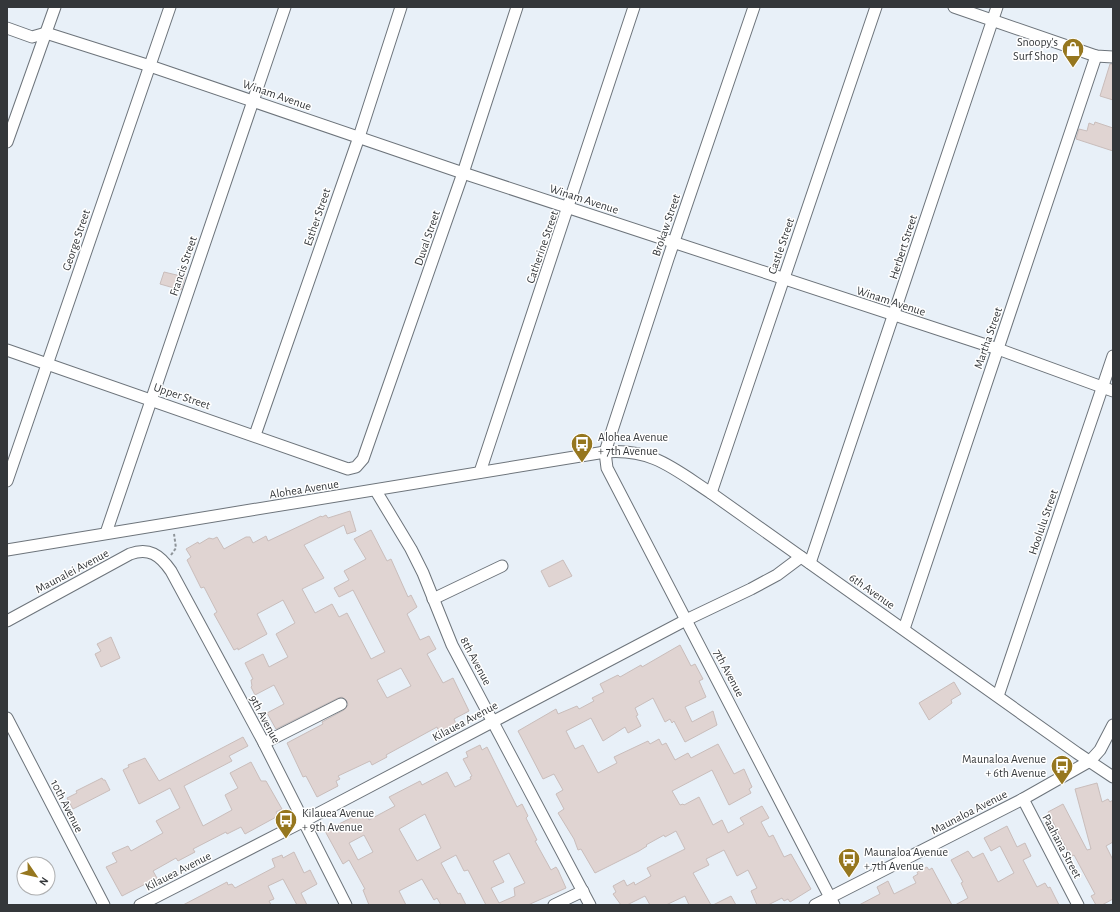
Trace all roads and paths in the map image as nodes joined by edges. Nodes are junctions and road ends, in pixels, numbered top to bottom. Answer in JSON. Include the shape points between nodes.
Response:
{"nodes":[{"id":1,"x":54,"y":7,"type":"edge"},
{"id":2,"x":170,"y":7,"type":"edge"},
{"id":3,"x":285,"y":7,"type":"edge"},
{"id":4,"x":401,"y":7,"type":"edge"},
{"id":5,"x":517,"y":7,"type":"edge"},
{"id":6,"x":634,"y":7,"type":"edge"},
{"id":7,"x":754,"y":7,"type":"edge"},
{"id":8,"x":876,"y":7,"type":"edge"},
{"id":9,"x":954,"y":7,"type":"edge"},
{"id":10,"x":997,"y":7,"type":"edge"},
{"id":11,"x":992,"y":20,"type":"junction"},
{"id":12,"x":7,"y":28,"type":"edge"},
{"id":13,"x":46,"y":33,"type":"junction"},
{"id":14,"x":1096,"y":56,"type":"junction"},
{"id":15,"x":1113,"y":57,"type":"edge"},
{"id":16,"x":150,"y":66,"type":"junction"},
{"id":17,"x":254,"y":101,"type":"junction"},
{"id":18,"x":359,"y":137,"type":"junction"},
{"id":19,"x":7,"y":142,"type":"edge"},
{"id":20,"x":463,"y":173,"type":"junction"},
{"id":21,"x":569,"y":208,"type":"junction"},
{"id":22,"x":674,"y":243,"type":"junction"},
{"id":23,"x":783,"y":278,"type":"junction"},
{"id":24,"x":892,"y":315,"type":"junction"},
{"id":25,"x":998,"y":349,"type":"junction"},
{"id":26,"x":7,"y":350,"type":"edge"},
{"id":27,"x":1113,"y":356,"type":"edge"},
{"id":28,"x":47,"y":363,"type":"junction"},
{"id":29,"x":1108,"y":389,"type":"edge"},
{"id":30,"x":151,"y":399,"type":"junction"},
{"id":31,"x":255,"y":435,"type":"junction"},
{"id":32,"x":605,"y":452,"type":"junction"},
{"id":33,"x":348,"y":470,"type":"joint"},
{"id":34,"x":480,"y":472,"type":"junction"},
{"id":35,"x":7,"y":481,"type":"edge"},
{"id":36,"x":376,"y":491,"type":"junction"},
{"id":37,"x":711,"y":493,"type":"junction"},
{"id":38,"x":173,"y":522,"type":"junction"},
{"id":39,"x":106,"y":533,"type":"junction"},
{"id":40,"x":176,"y":548,"type":"dead end"},
{"id":41,"x":7,"y":550,"type":"edge"},
{"id":42,"x":152,"y":552,"type":"joint"},
{"id":43,"x":805,"y":560,"type":"junction"},
{"id":44,"x":502,"y":566,"type":"dead end"},
{"id":45,"x":433,"y":599,"type":"junction"},
{"id":46,"x":686,"y":620,"type":"junction"},
{"id":47,"x":7,"y":621,"type":"edge"},
{"id":48,"x":904,"y":629,"type":"junction"},
{"id":49,"x":998,"y":696,"type":"junction"},
{"id":50,"x":340,"y":704,"type":"dead end"},
{"id":51,"x":7,"y":718,"type":"edge"},
{"id":52,"x":493,"y":721,"type":"junction"},
{"id":53,"x":1113,"y":725,"type":"edge"},
{"id":54,"x":264,"y":743,"type":"junction"},
{"id":55,"x":1090,"y":761,"type":"junction"},
{"id":56,"x":1113,"y":777,"type":"edge"},
{"id":57,"x":1023,"y":799,"type":"junction"},
{"id":58,"x":304,"y":821,"type":"junction"},
{"id":59,"x":582,"y":891,"type":"junction"},
{"id":60,"x":832,"y":901,"type":"edge"},
{"id":61,"x":104,"y":905,"type":"edge"},
{"id":62,"x":140,"y":905,"type":"edge"},
{"id":63,"x":346,"y":905,"type":"edge"},
{"id":64,"x":554,"y":905,"type":"edge"},
{"id":65,"x":590,"y":905,"type":"edge"},
{"id":66,"x":815,"y":905,"type":"edge"},
{"id":67,"x":1078,"y":905,"type":"edge"}],
"edges":[{"from":1,"to":13,"type":"street"},
{"from":2,"to":16,"type":"street","name":"George Street"},
{"from":3,"to":17,"type":"street","name":"Francis Street"},
{"from":4,"to":18,"type":"street","name":"Esther Street"},
{"from":5,"to":20,"type":"street","name":"Duval Street"},
{"from":6,"to":21,"type":"street","name":"Catherine Street"},
{"from":7,"to":22,"type":"street","name":"Brokaw Street"},
{"from":8,"to":23,"type":"street","name":"Castle Street"},
{"from":9,"to":11,"type":"street"},
{"from":10,"to":11,"type":"street","name":"Herbert Street"},
{"from":11,"to":14,"type":"street"},
{"from":11,"to":24,"type":"street","name":"Herbert Street"},
{"from":12,"to":13,"type":"street","via":[[32,37]]},
{"from":13,"to":16,"type":"street","name":"Winam Avenue"},
{"from":13,"to":19,"type":"street"},
{"from":14,"to":15,"type":"street"},
{"from":14,"to":25,"type":"street","name":"Martha Street"},
{"from":16,"to":17,"type":"street","name":"Winam Avenue"},
{"from":16,"to":28,"type":"street","name":"George Street"},
{"from":17,"to":18,"type":"street","name":"Winam Avenue"},
{"from":17,"to":30,"type":"street","name":"Francis Street"},
{"from":18,"to":20,"type":"street","name":"Winam Avenue"},
{"from":18,"to":31,"type":"street","name":"Esther Street"},
{"from":20,"to":21,"type":"street","name":"Winam Avenue"},
{"from":20,"to":33,"type":"street","name":"Duval Street","via":[[363,459],[356,467]]},
{"from":21,"to":22,"type":"street","name":"Winam Avenue"},
{"from":21,"to":34,"type":"street","name":"Catherine Street"},
{"from":22,"to":23,"type":"street","name":"Winam Avenue"},
{"from":22,"to":32,"type":"street","name":"Brokaw Street"},
{"from":23,"to":24,"type":"street","name":"Winam Avenue"},
{"from":23,"to":37,"type":"street","name":"Castle Street"},
{"from":24,"to":25,"type":"street","name":"Winam Avenue"},
{"from":24,"to":43,"type":"street","name":"Herbert Street","via":[[890,328]]},
{"from":25,"to":29,"type":"street","name":"Winam Avenue"},
{"from":25,"to":48,"type":"street","name":"Martha Street"},
{"from":26,"to":28,"type":"street","name":"Upper Street"},
{"from":27,"to":29,"type":"street","name":"Hoolulu Street"},
{"from":28,"to":30,"type":"street","name":"Upper Street"},
{"from":28,"to":35,"type":"street","name":"George Street"},
{"from":29,"to":49,"type":"street","name":"Hoolulu Street"},
{"from":30,"to":31,"type":"street","name":"Upper Street"},
{"from":30,"to":39,"type":"street","name":"Francis Street"},
{"from":31,"to":33,"type":"street","name":"Upper Street"},
{"from":32,"to":34,"type":"street","name":"Alohea Avenue"},
{"from":32,"to":37,"type":"street","name":"6th Avenue","via":[[621,451],[654,457]]},
{"from":32,"to":46,"type":"street","name":"7th Avenue","via":[[607,468]]},
{"from":34,"to":36,"type":"street","name":"Alohea Avenue"},
{"from":36,"to":38,"type":"street","name":"Alohea Avenue"},
{"from":36,"to":45,"type":"street","name":"8th Avenue","via":[[411,549]]},
{"from":37,"to":43,"type":"street","name":"6th Avenue"},
{"from":38,"to":39,"type":"street","name":"Alohea Avenue"},
{"from":38,"to":40,"type":"path"},
{"from":39,"to":41,"type":"street","name":"Alohea Avenue"},
{"from":42,"to":47,"type":"street","name":"Maunalei Avenue","via":[[130,554]]},
{"from":42,"to":54,"type":"street","name":"9th Avenue","via":[[159,556],[171,571]]},
{"from":43,"to":46,"type":"street","name":"Kilauea Avenue"},
{"from":43,"to":48,"type":"street","name":"6th Avenue"},
{"from":44,"to":45,"type":"street"},
{"from":45,"to":52,"type":"street","name":"8th Avenue","via":[[452,645]]},
{"from":46,"to":52,"type":"street","name":"Kilauea Avenue"},
{"from":46,"to":60,"type":"street","name":"7th Avenue"},
{"from":48,"to":49,"type":"street","name":"6th Avenue"},
{"from":49,"to":55,"type":"street","name":"6th Avenue"},
{"from":50,"to":54,"type":"street"},
{"from":51,"to":61,"type":"street","name":"10th Avenue"},
{"from":52,"to":58,"type":"street","name":"Kilauea Avenue"},
{"from":52,"to":59,"type":"street","name":"8th Avenue"},
{"from":53,"to":55,"type":"street","via":[[1100,750]]},
{"from":54,"to":58,"type":"street","name":"9th Avenue"},
{"from":55,"to":56,"type":"street","name":"6th Avenue"},
{"from":55,"to":57,"type":"street","name":"Maunaloa Avenue"},
{"from":57,"to":60,"type":"street","name":"Maunaloa Avenue"},
{"from":57,"to":67,"type":"street","name":"Paahana Street"},
{"from":58,"to":62,"type":"street","name":"Kilauea Avenue"},
{"from":58,"to":63,"type":"street","name":"9th Avenue"},
{"from":59,"to":64,"type":"street"},
{"from":59,"to":65,"type":"street","name":"8th Avenue"},
{"from":60,"to":66,"type":"street","name":"Maunaloa Avenue"}]}
